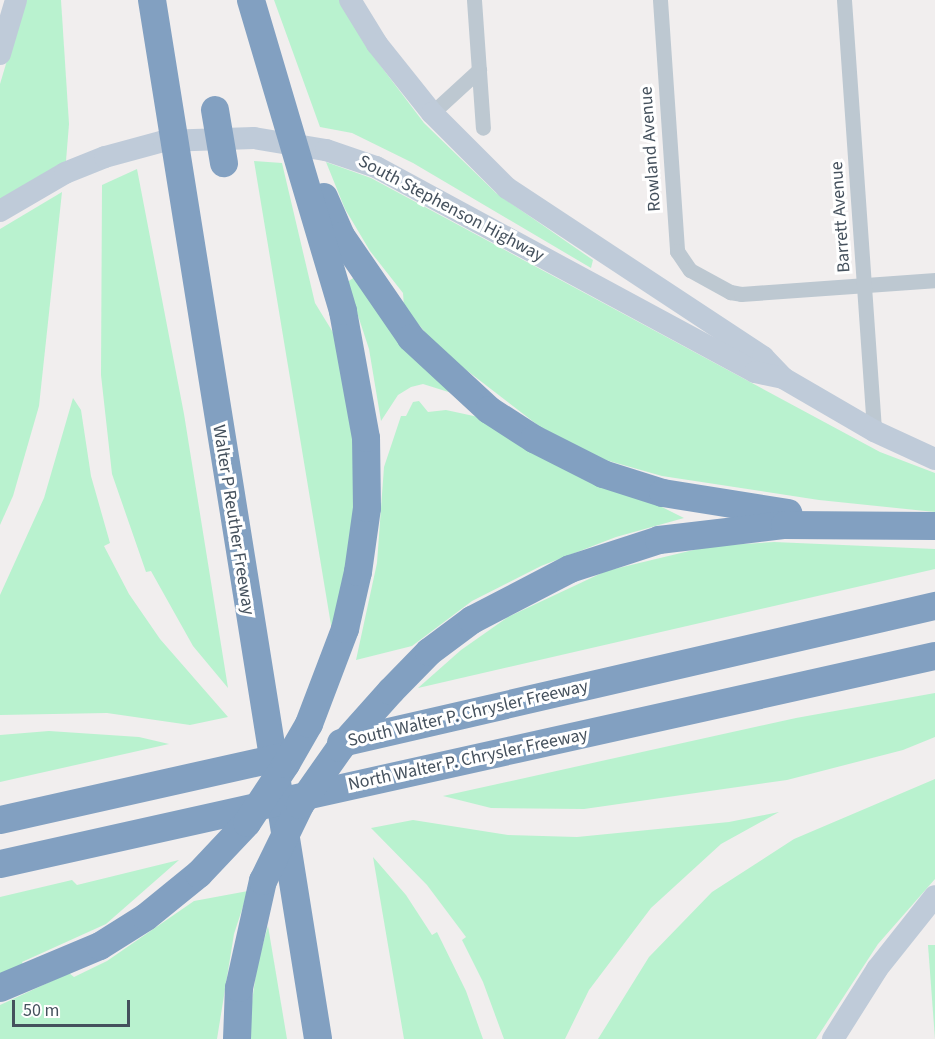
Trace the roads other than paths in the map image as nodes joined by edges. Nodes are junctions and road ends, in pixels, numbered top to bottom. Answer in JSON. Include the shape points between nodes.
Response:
{"nodes":[{"id":1,"x":16,"y":0,"type":"edge"},
{"id":2,"x":152,"y":0,"type":"edge"},
{"id":3,"x":251,"y":0,"type":"edge"},
{"id":4,"x":350,"y":0,"type":"edge"},
{"id":5,"x":474,"y":0,"type":"edge"},
{"id":6,"x":660,"y":0,"type":"edge"},
{"id":7,"x":844,"y":0,"type":"edge"},
{"id":8,"x":0,"y":54,"type":"edge"},
{"id":9,"x":479,"y":70,"type":"junction"},
{"id":10,"x":215,"y":110,"type":"dead end"},
{"id":11,"x":432,"y":113,"type":"junction"},
{"id":12,"x":483,"y":128,"type":"dead end"},
{"id":13,"x":224,"y":162,"type":"dead end"},
{"id":14,"x":318,"y":205,"type":"junction"},
{"id":15,"x":0,"y":212,"type":"edge"},
{"id":16,"x":935,"y":280,"type":"edge"},
{"id":17,"x":866,"y":285,"type":"junction"},
{"id":18,"x":783,"y":378,"type":"junction"},
{"id":19,"x":874,"y":431,"type":"junction"},
{"id":20,"x":935,"y":459,"type":"edge"},
{"id":21,"x":891,"y":526,"type":"junction"},
{"id":22,"x":935,"y":526,"type":"edge"},
{"id":23,"x":935,"y":606,"type":"edge"},
{"id":24,"x":935,"y":656,"type":"edge"},
{"id":25,"x":935,"y":674,"type":"edge"},
{"id":26,"x":780,"y":691,"type":"junction"},
{"id":27,"x":0,"y":820,"type":"edge"},
{"id":28,"x":0,"y":864,"type":"edge"},
{"id":29,"x":935,"y":896,"type":"edge"},
{"id":30,"x":0,"y":988,"type":"edge"},
{"id":31,"x":316,"y":1028,"type":"edge"},
{"id":32,"x":237,"y":1039,"type":"edge"},
{"id":33,"x":833,"y":1039,"type":"edge"}],
"edges":[{"from":1,"to":8,"type":"main road"},
{"from":2,"to":31,"type":"highway","name":"Walter P Reuther Freeway"},
{"from":3,"to":14,"type":"highway"},
{"from":4,"to":11,"type":"main road","name":"South Stephenson Highway","via":[[377,44]]},
{"from":5,"to":9,"type":"street"},
{"from":6,"to":17,"type":"street","name":"Rowland Avenue","via":[[677,251],[690,270],[741,294]]},
{"from":7,"to":17,"type":"street","name":"Barrett Avenue"},
{"from":9,"to":11,"type":"street"},
{"from":9,"to":12,"type":"street"},
{"from":10,"to":13,"type":"highway"},
{"from":11,"to":18,"type":"main road","name":"South Stephenson Highway","via":[[471,156],[538,212],[763,357]]},
{"from":14,"to":21,"type":"highway","via":[[411,338],[482,404],[534,439],[603,474],[663,493]]},
{"from":14,"to":30,"type":"highway","via":[[343,311],[366,438],[367,508],[345,629],[309,724],[247,823],[199,874],[146,917],[100,946]]},
{"from":15,"to":18,"type":"main road","name":"South Stephenson Highway","via":[[65,173],[164,141],[254,138],[326,150],[376,167],[755,372]]},
{"from":16,"to":17,"type":"street","name":"Rowland Avenue"},
{"from":17,"to":19,"type":"street","name":"Barrett Avenue"},
{"from":18,"to":19,"type":"main road","name":"South Stephenson Highway"},
{"from":19,"to":20,"type":"main road","name":"South Stephenson Highway"},
{"from":21,"to":22,"type":"highway"},
{"from":21,"to":32,"type":"highway","via":[[774,526],[659,540],[614,552],[536,585],[472,620],[429,652],[362,722],[317,777],[263,881],[239,988]]},
{"from":23,"to":27,"type":"highway","name":"South Walter P. Chrysler Freeway"},
{"from":24,"to":26,"type":"highway","name":"North Walter P. Chrysler Freeway"},
{"from":25,"to":26,"type":"highway"},
{"from":26,"to":28,"type":"highway","name":"North Walter P. Chrysler Freeway"},
{"from":29,"to":33,"type":"main road","via":[[877,969]]}]}
